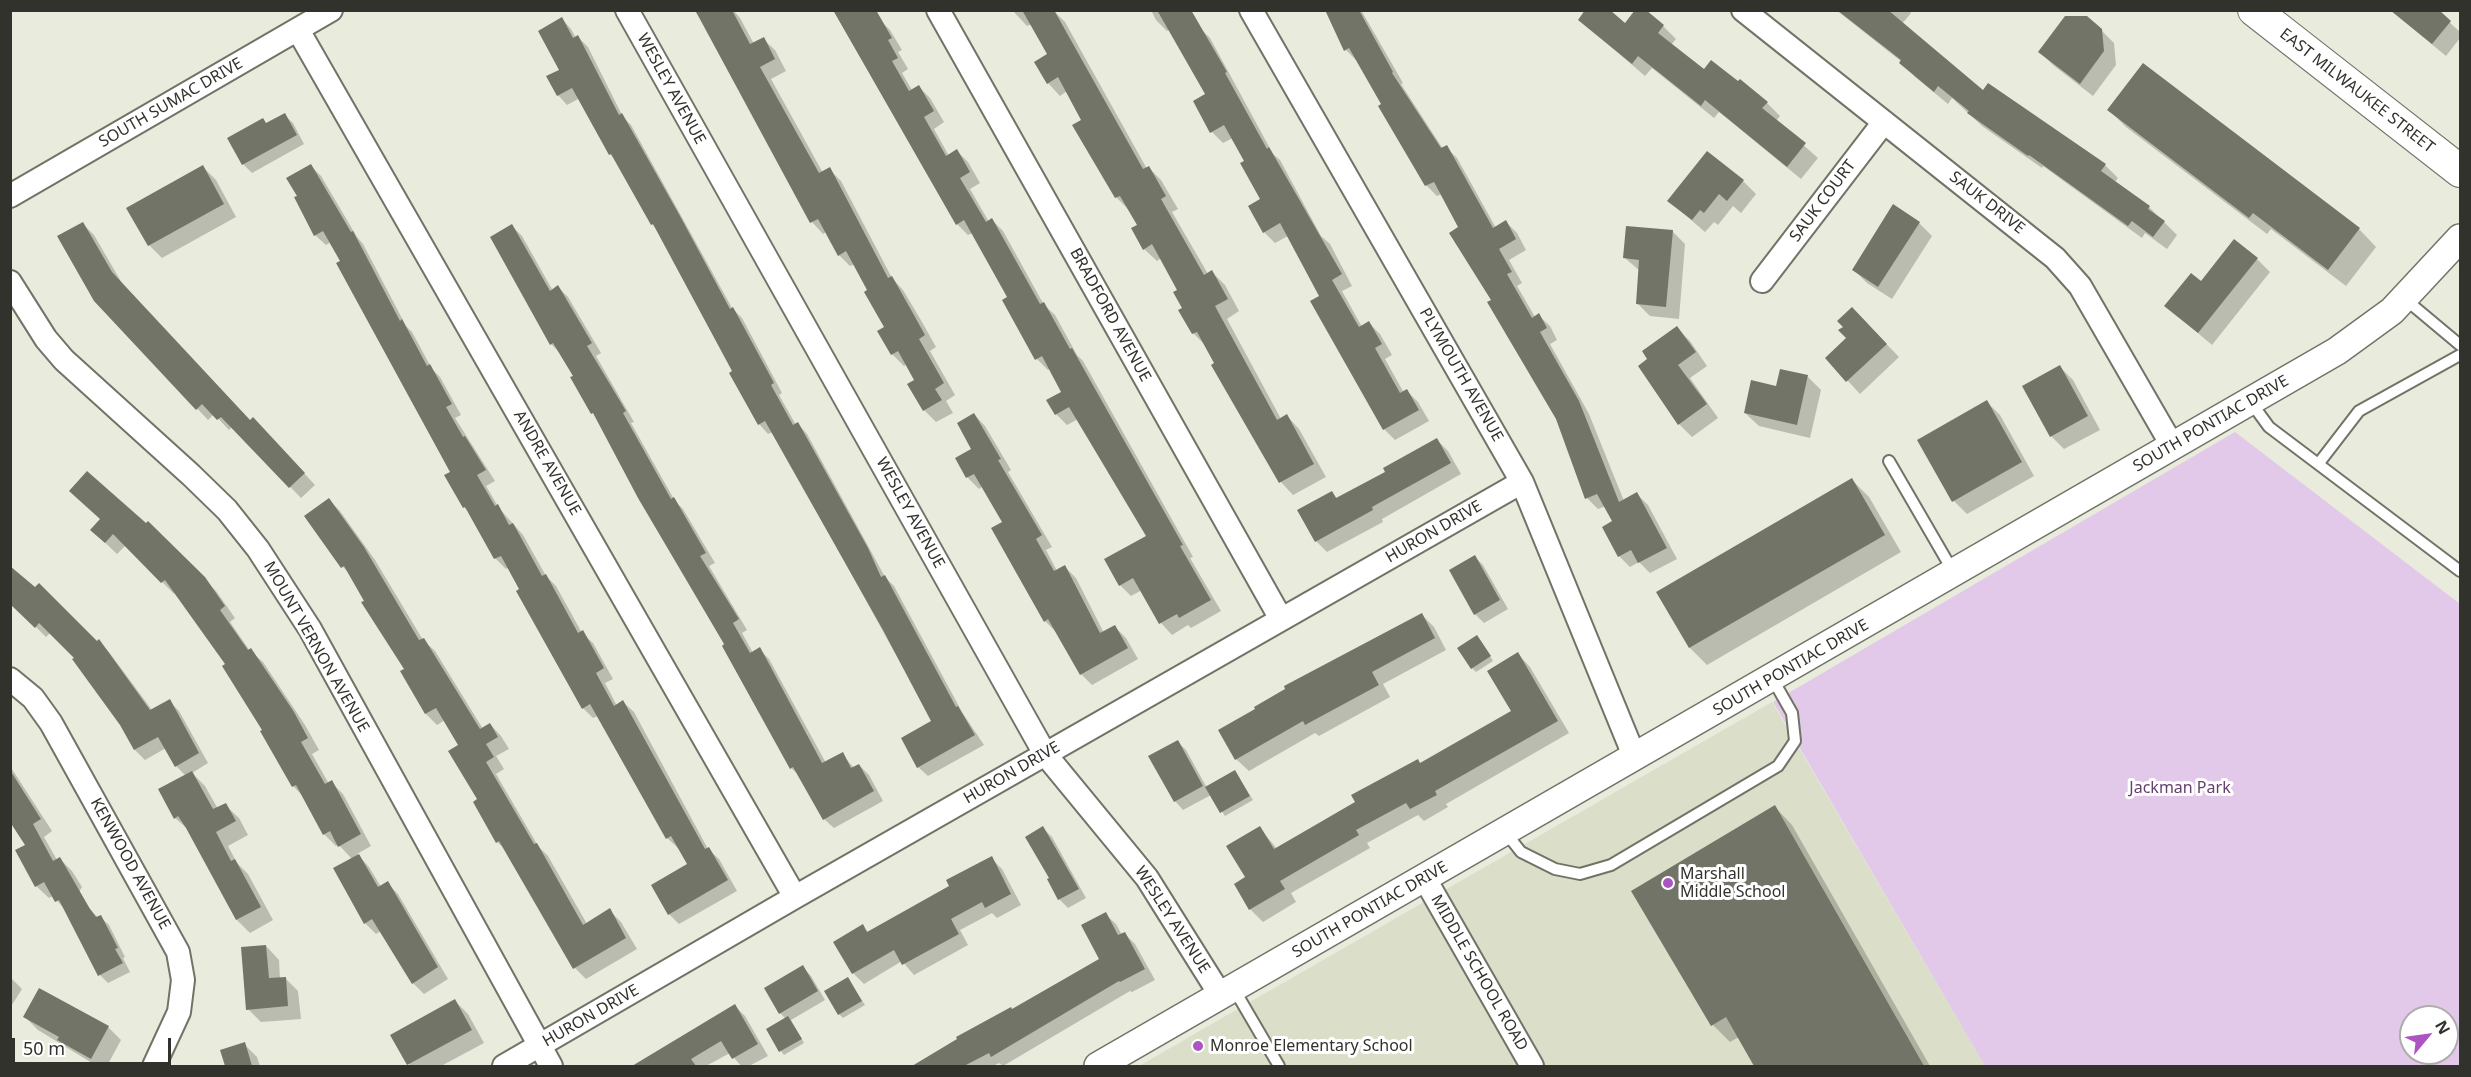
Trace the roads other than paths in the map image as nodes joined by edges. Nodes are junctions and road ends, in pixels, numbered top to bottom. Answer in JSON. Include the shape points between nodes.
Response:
{"nodes":[{"id":1,"x":332,"y":10,"type":"edge"},
{"id":2,"x":627,"y":10,"type":"edge"},
{"id":3,"x":938,"y":10,"type":"edge"},
{"id":4,"x":1251,"y":10,"type":"edge"},
{"id":5,"x":1743,"y":10,"type":"edge"},
{"id":6,"x":2254,"y":10,"type":"edge"},
{"id":7,"x":298,"y":30,"type":"junction"},
{"id":8,"x":1884,"y":122,"type":"junction"},
{"id":9,"x":2460,"y":171,"type":"edge"},
{"id":10,"x":10,"y":196,"type":"edge"},
{"id":11,"x":2460,"y":238,"type":"edge"},
{"id":12,"x":1762,"y":281,"type":"dead end"},
{"id":13,"x":10,"y":282,"type":"edge"},
{"id":14,"x":2405,"y":299,"type":"junction"},
{"id":15,"x":2460,"y":345,"type":"edge"},
{"id":16,"x":2460,"y":355,"type":"edge"},
{"id":17,"x":2250,"y":401,"type":"junction"},
{"id":18,"x":2173,"y":447,"type":"junction"},
{"id":19,"x":1889,"y":461,"type":"dead end"},
{"id":20,"x":2319,"y":463,"type":"junction"},
{"id":21,"x":1522,"y":482,"type":"junction"},
{"id":22,"x":2460,"y":571,"type":"edge"},
{"id":23,"x":1954,"y":573,"type":"junction"},
{"id":24,"x":1281,"y":619,"type":"junction"},
{"id":25,"x":1772,"y":678,"type":"junction"},
{"id":26,"x":10,"y":680,"type":"edge"},
{"id":27,"x":1045,"y":754,"type":"junction"},
{"id":28,"x":1635,"y":758,"type":"junction"},
{"id":29,"x":1506,"y":832,"type":"junction"},
{"id":30,"x":1425,"y":879,"type":"junction"},
{"id":31,"x":795,"y":897,"type":"junction"},
{"id":32,"x":1227,"y":992,"type":"junction"},
{"id":33,"x":539,"y":1046,"type":"junction"},
{"id":34,"x":154,"y":1066,"type":"edge"},
{"id":35,"x":504,"y":1066,"type":"edge"},
{"id":36,"x":551,"y":1066,"type":"edge"},
{"id":37,"x":1098,"y":1066,"type":"edge"},
{"id":38,"x":1279,"y":1066,"type":"edge"},
{"id":39,"x":1532,"y":1066,"type":"edge"}],
"edges":[{"from":1,"to":7,"type":"street","name":"SOUTH SUMAC DRIVE"},
{"from":2,"to":27,"type":"street","name":"WESLEY AVENUE"},
{"from":3,"to":24,"type":"street","name":"BRADFORD AVENUE"},
{"from":4,"to":21,"type":"street","name":"PLYMOUTH AVENUE"},
{"from":5,"to":8,"type":"street","name":"SAUK DRIVE"},
{"from":6,"to":9,"type":"main road","name":"EAST MILWAUKEE STREET"},
{"from":7,"to":10,"type":"street","name":"SOUTH SUMAC DRIVE"},
{"from":7,"to":31,"type":"street","name":"ANDRE AVENUE"},
{"from":8,"to":12,"type":"street","name":"SAUK COURT"},
{"from":8,"to":18,"type":"street","name":"SAUK DRIVE","via":[[2055,258],[2080,286]]},
{"from":11,"to":14,"type":"street","name":"SOUTH PONTIAC DRIVE"},
{"from":13,"to":33,"type":"street","name":"MOUNT VERNON AVENUE","via":[[64,360],[227,510],[258,549],[310,629]]},
{"from":14,"to":15,"type":"lane"},
{"from":14,"to":17,"type":"street","name":"SOUTH PONTIAC DRIVE","via":[[2364,333]]},
{"from":16,"to":20,"type":"lane","via":[[2359,411]]},
{"from":17,"to":18,"type":"street","name":"SOUTH PONTIAC DRIVE"},
{"from":17,"to":20,"type":"lane","via":[[2269,428]]},
{"from":18,"to":23,"type":"street","name":"SOUTH PONTIAC DRIVE"},
{"from":19,"to":23,"type":"lane"},
{"from":20,"to":22,"type":"lane"},
{"from":21,"to":24,"type":"street","name":"HURON DRIVE"},
{"from":21,"to":28,"type":"street","name":"PLYMOUTH AVENUE"},
{"from":23,"to":25,"type":"street","name":"SOUTH PONTIAC DRIVE"},
{"from":24,"to":27,"type":"street","name":"HURON DRIVE"},
{"from":25,"to":28,"type":"street","name":"SOUTH PONTIAC DRIVE"},
{"from":25,"to":29,"type":"lane","via":[[1792,713],[1795,741],[1778,766],[1611,865],[1580,874],[1555,869],[1521,852]]},
{"from":26,"to":34,"type":"street","name":"KENWOOD AVENUE","via":[[33,698],[51,723],[178,952],[183,980],[179,1012]]},
{"from":27,"to":31,"type":"street","name":"HURON DRIVE"},
{"from":27,"to":32,"type":"street","name":"WESLEY AVENUE","via":[[1147,878]]},
{"from":28,"to":29,"type":"street","name":"SOUTH PONTIAC DRIVE"},
{"from":29,"to":30,"type":"street","name":"SOUTH PONTIAC DRIVE"},
{"from":30,"to":32,"type":"street","name":"SOUTH PONTIAC DRIVE"},
{"from":30,"to":39,"type":"street","name":"MIDDLE SCHOOL ROAD"},
{"from":31,"to":33,"type":"street","name":"HURON DRIVE"},
{"from":32,"to":37,"type":"street","name":"SOUTH PONTIAC DRIVE"},
{"from":32,"to":38,"type":"lane"},
{"from":33,"to":35,"type":"street","name":"HURON DRIVE"},
{"from":33,"to":36,"type":"street","name":"MOUNT VERNON AVENUE"}]}
